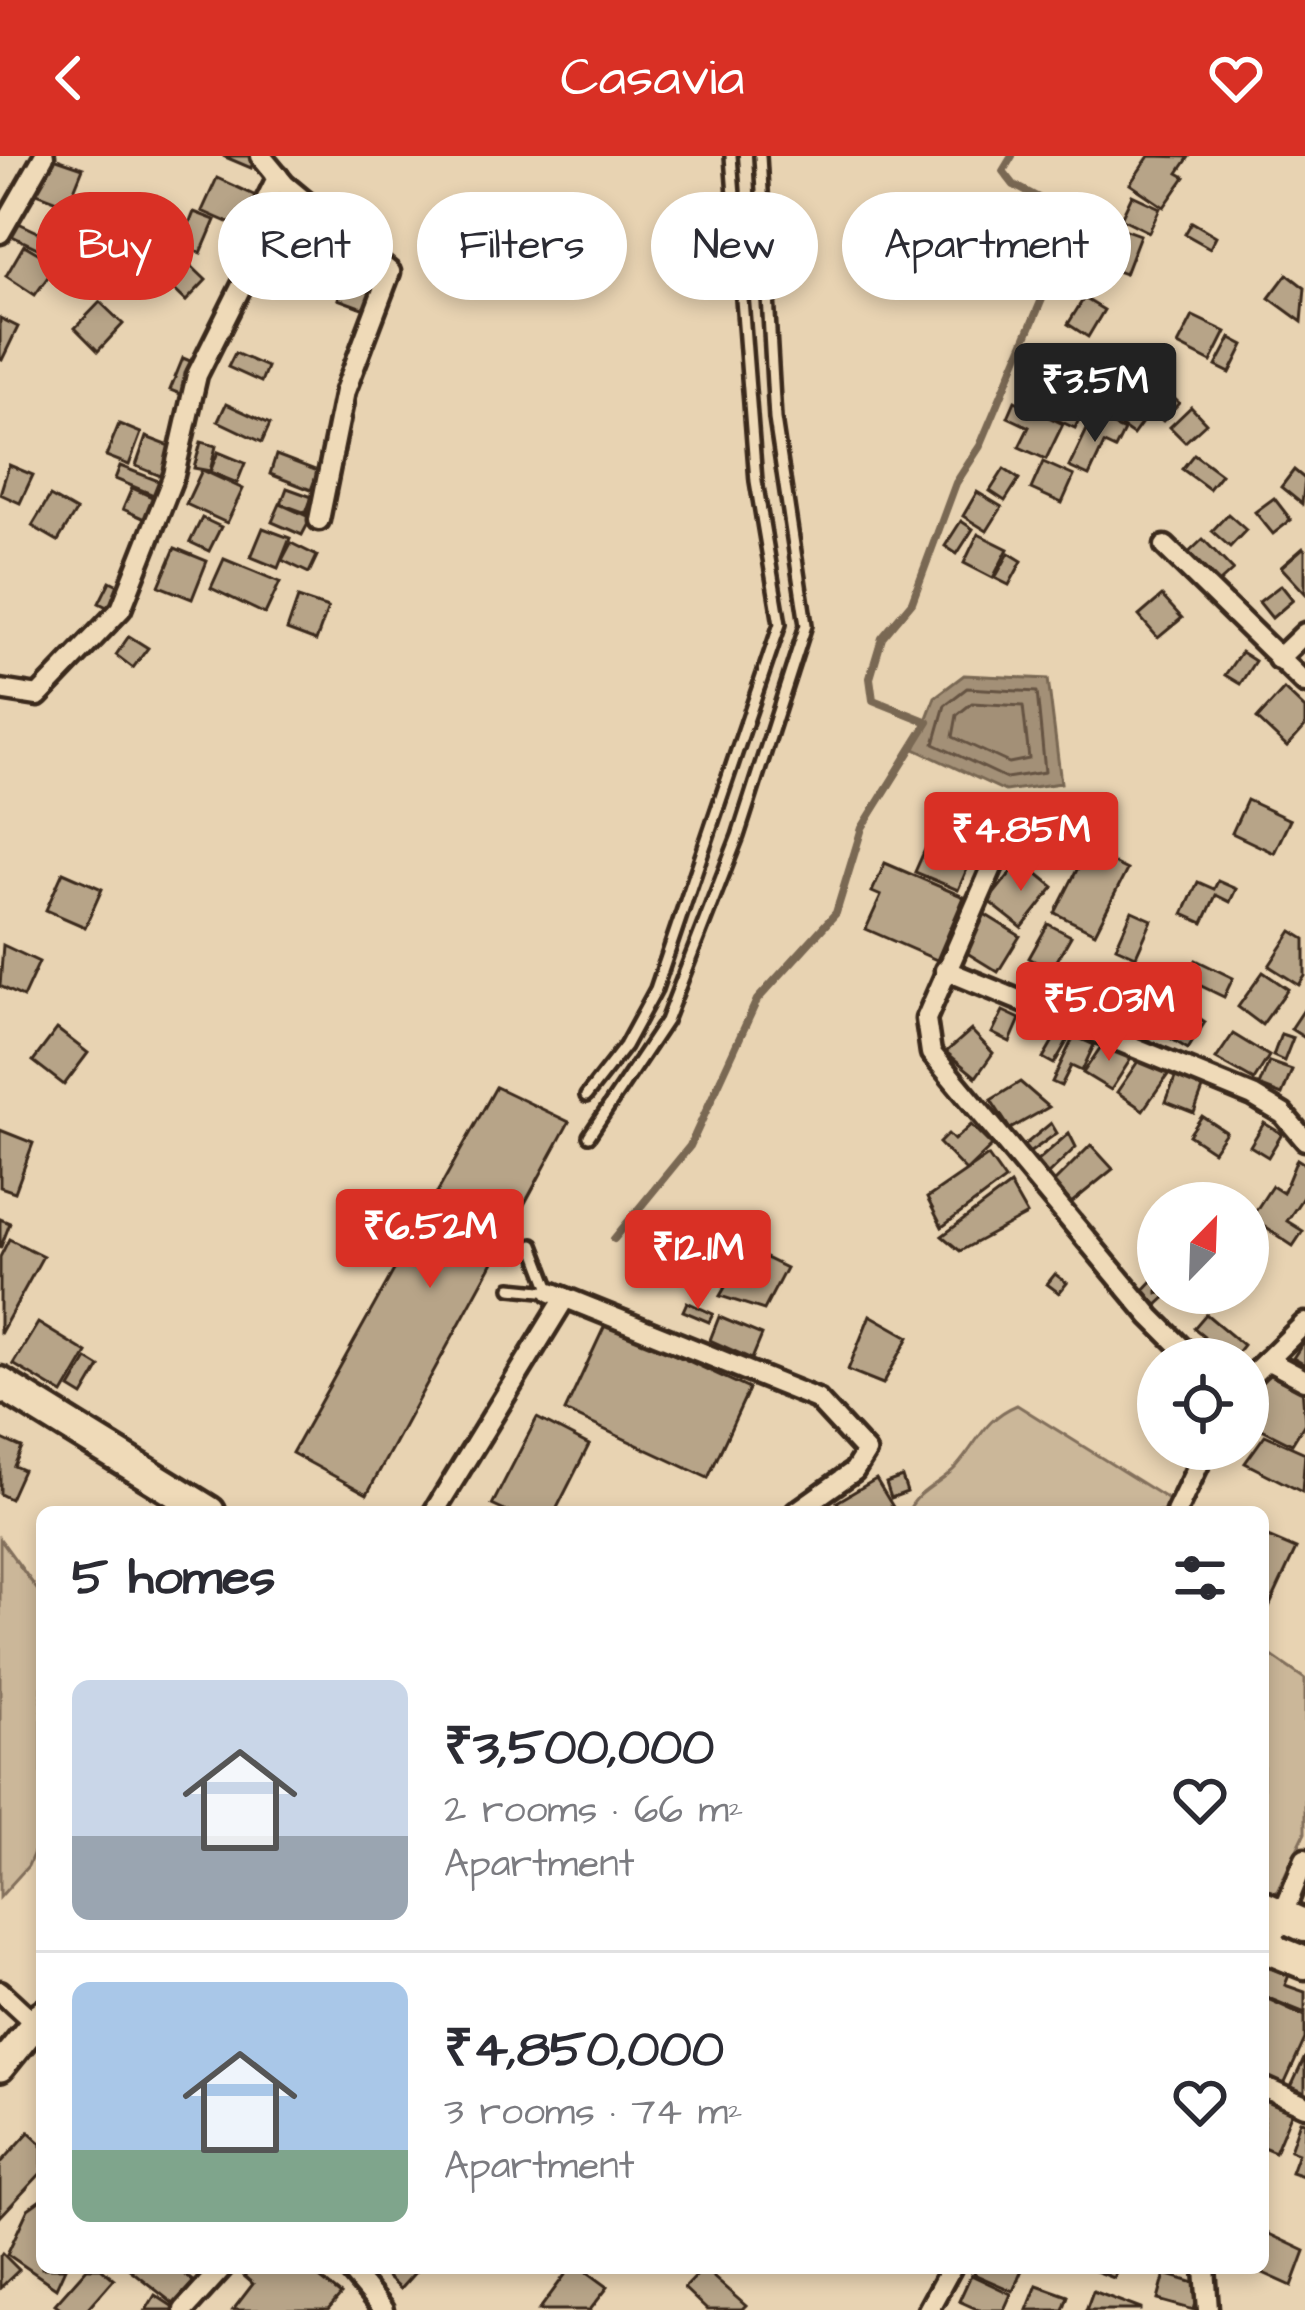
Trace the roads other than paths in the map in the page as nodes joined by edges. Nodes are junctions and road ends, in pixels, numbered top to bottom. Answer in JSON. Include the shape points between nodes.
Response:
{"nodes":[{"id":1,"x":44,"y":156,"type":"edge"},
{"id":2,"x":261,"y":156,"type":"edge"},
{"id":3,"x":731,"y":156,"type":"edge"},
{"id":4,"x":760,"y":156,"type":"edge"},
{"id":5,"x":278,"y":176,"type":"junction"},
{"id":6,"x":2,"y":224,"type":"edge"},
{"id":7,"x":319,"y":520,"type":"dead end"},
{"id":8,"x":1165,"y":546,"type":"dead end"},
{"id":9,"x":1305,"y":633,"type":"edge"},
{"id":10,"x":1278,"y":659,"type":"junction"},
{"id":11,"x":1305,"y":683,"type":"edge"},
{"id":12,"x":0,"y":690,"type":"edge"},
{"id":13,"x":1008,"y":831,"type":"dead end"},
{"id":14,"x":945,"y":970,"type":"junction"},
{"id":15,"x":631,"y":1035,"type":"junction"},
{"id":16,"x":651,"y":1048,"type":"junction"},
{"id":17,"x":586,"y":1096,"type":"dead end"},
{"id":18,"x":589,"y":1136,"type":"dead end"},
{"id":19,"x":1305,"y":1140,"type":"edge"},
{"id":20,"x":533,"y":1245,"type":"dead end"},
{"id":21,"x":511,"y":1288,"type":"dead end"},
{"id":22,"x":558,"y":1295,"type":"junction"},
{"id":23,"x":1305,"y":1323,"type":"edge"},
{"id":24,"x":1171,"y":1338,"type":"edge"},
{"id":25,"x":1269,"y":1358,"type":"edge"},
{"id":26,"x":1269,"y":1361,"type":"edge"},
{"id":27,"x":1305,"y":1380,"type":"edge"},
{"id":28,"x":0,"y":1383,"type":"edge"},
{"id":29,"x":1195,"y":1470,"type":"edge"},
{"id":30,"x":199,"y":1506,"type":"edge"},
{"id":31,"x":437,"y":1506,"type":"edge"},
{"id":32,"x":804,"y":1506,"type":"edge"},
{"id":33,"x":1179,"y":1506,"type":"edge"},
{"id":34,"x":1305,"y":1859,"type":"edge"},
{"id":35,"x":1284,"y":1916,"type":"edge"},
{"id":36,"x":1269,"y":1943,"type":"edge"},
{"id":37,"x":1269,"y":1949,"type":"edge"},
{"id":38,"x":1305,"y":1964,"type":"edge"},
{"id":39,"x":0,"y":1991,"type":"edge"},
{"id":40,"x":36,"y":2024,"type":"edge"},
{"id":41,"x":36,"y":2032,"type":"edge"},
{"id":42,"x":36,"y":2034,"type":"edge"},
{"id":43,"x":0,"y":2067,"type":"edge"},
{"id":44,"x":1269,"y":2090,"type":"edge"},
{"id":45,"x":0,"y":2092,"type":"edge"},
{"id":46,"x":1305,"y":2105,"type":"edge"},
{"id":47,"x":217,"y":2274,"type":"edge"},
{"id":48,"x":353,"y":2274,"type":"edge"},
{"id":49,"x":948,"y":2274,"type":"edge"},
{"id":50,"x":1205,"y":2274,"type":"edge"},
{"id":51,"x":184,"y":2310,"type":"edge"},
{"id":52,"x":383,"y":2310,"type":"edge"},
{"id":53,"x":928,"y":2310,"type":"edge"},
{"id":54,"x":1208,"y":2310,"type":"edge"}],
"edges":[{"from":1,"to":6,"type":"street"},
{"from":2,"to":5,"type":"street"},
{"from":3,"to":15,"type":"lane","via":[[756,481],[780,624],[656,989]]},
{"from":4,"to":16,"type":"lane","via":[[776,419],[806,625],[738,836]]},
{"from":5,"to":7,"type":"street","via":[[390,272],[345,391]]},
{"from":5,"to":12,"type":"street","via":[[249,235],[247,275],[197,375],[174,475],[121,609],[38,696]]},
{"from":8,"to":10,"type":"street"},
{"from":9,"to":10,"type":"street"},
{"from":10,"to":11,"type":"street"},
{"from":13,"to":14,"type":"street"},
{"from":14,"to":19,"type":"street","via":[[1253,1096]]},
{"from":14,"to":24,"type":"street","via":[[926,1019],[931,1053]]},
{"from":15,"to":16,"type":"lane"},
{"from":15,"to":17,"type":"lane"},
{"from":16,"to":18,"type":"lane"},
{"from":20,"to":22,"type":"lane"},
{"from":21,"to":22,"type":"lane"},
{"from":22,"to":31,"type":"street"},
{"from":22,"to":32,"type":"street","via":[[817,1399],[866,1452],[854,1471]]},
{"from":23,"to":25,"type":"street"},
{"from":26,"to":27,"type":"street"},
{"from":28,"to":30,"type":"main road"},
{"from":29,"to":33,"type":"street"},
{"from":34,"to":35,"type":"street"},
{"from":35,"to":36,"type":"street"},
{"from":37,"to":38,"type":"main road"},
{"from":39,"to":40,"type":"street"},
{"from":41,"to":43,"type":"street"},
{"from":42,"to":45,"type":"street"},
{"from":44,"to":46,"type":"street"},
{"from":47,"to":51,"type":"street"},
{"from":48,"to":52,"type":"street"},
{"from":49,"to":53,"type":"street"},
{"from":50,"to":54,"type":"street"}]}
